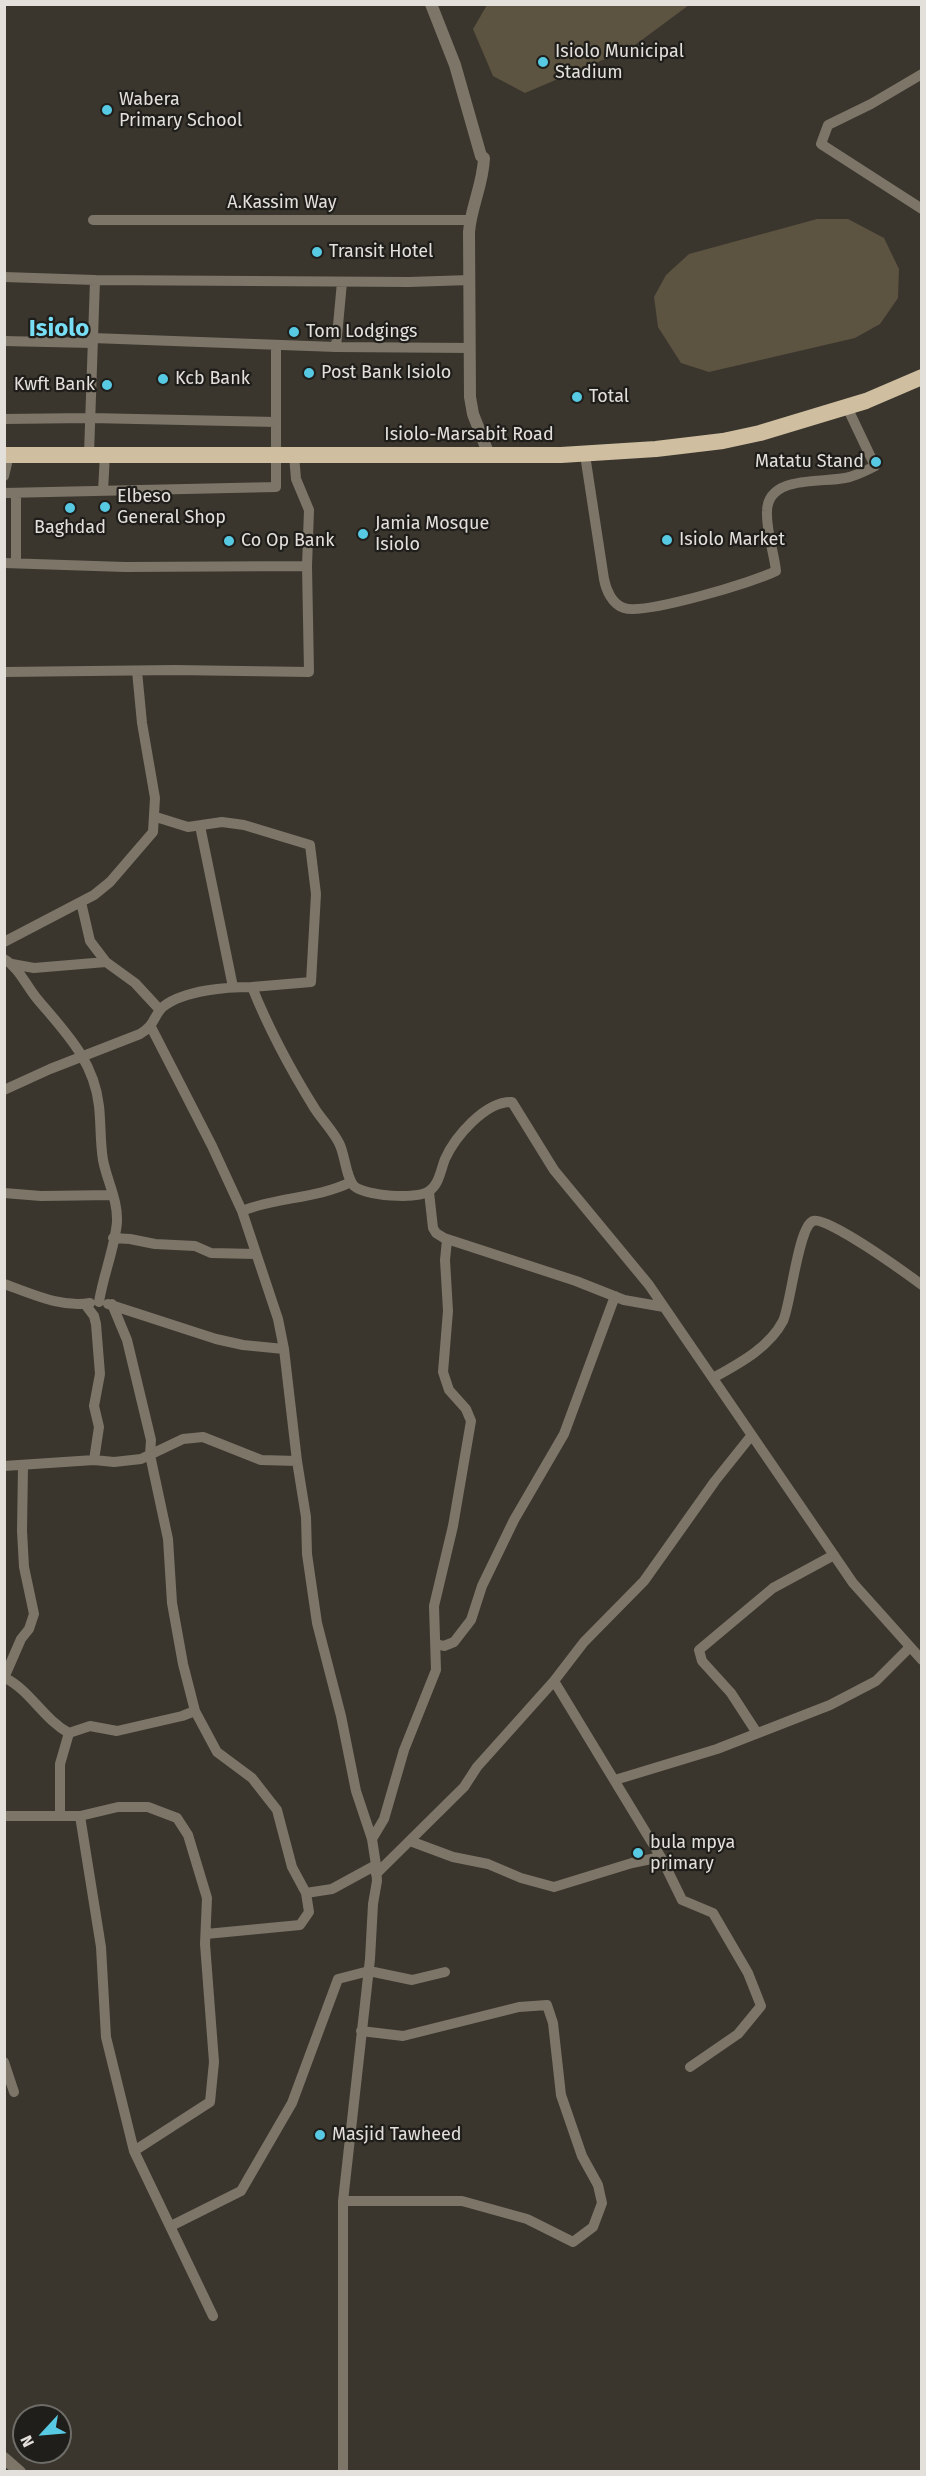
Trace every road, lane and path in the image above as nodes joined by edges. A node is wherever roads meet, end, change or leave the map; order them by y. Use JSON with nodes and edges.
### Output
{"nodes":[{"id":1,"x":431,"y":4,"type":"edge"},
{"id":2,"x":921,"y":74,"type":"edge"},
{"id":3,"x":921,"y":208,"type":"edge"},
{"id":4,"x":93,"y":220,"type":"dead end"},
{"id":5,"x":470,"y":220,"type":"junction"},
{"id":6,"x":4,"y":277,"type":"edge"},
{"id":7,"x":96,"y":280,"type":"junction"},
{"id":8,"x":470,"y":280,"type":"junction"},
{"id":9,"x":342,"y":282,"type":"junction"},
{"id":10,"x":92,"y":340,"type":"junction"},
{"id":11,"x":4,"y":341,"type":"edge"},
{"id":12,"x":276,"y":346,"type":"junction"},
{"id":13,"x":336,"y":347,"type":"junction"},
{"id":14,"x":470,"y":348,"type":"junction"},
{"id":15,"x":921,"y":378,"type":"edge"},
{"id":16,"x":847,"y":407,"type":"junction"},
{"id":17,"x":90,"y":418,"type":"junction"},
{"id":18,"x":4,"y":419,"type":"edge"},
{"id":19,"x":276,"y":422,"type":"junction"},
{"id":20,"x":97,"y":454,"type":"junction"},
{"id":21,"x":7,"y":455,"type":"edge"},
{"id":22,"x":276,"y":455,"type":"junction"},
{"id":23,"x":294,"y":455,"type":"junction"},
{"id":24,"x":489,"y":455,"type":"junction"},
{"id":25,"x":585,"y":455,"type":"junction"},
{"id":26,"x":4,"y":476,"type":"edge"},
{"id":27,"x":104,"y":491,"type":"junction"},
{"id":28,"x":10,"y":493,"type":"edge"},
{"id":29,"x":4,"y":563,"type":"edge"},
{"id":30,"x":16,"y":563,"type":"junction"},
{"id":31,"x":307,"y":566,"type":"junction"},
{"id":32,"x":137,"y":671,"type":"junction"},
{"id":33,"x":4,"y":672,"type":"edge"},
{"id":34,"x":156,"y":817,"type":"junction"},
{"id":35,"x":200,"y":826,"type":"junction"},
{"id":36,"x":81,"y":902,"type":"junction"},
{"id":37,"x":4,"y":942,"type":"edge"},
{"id":38,"x":8,"y":961,"type":"edge"},
{"id":39,"x":106,"y":962,"type":"junction"},
{"id":40,"x":233,"y":987,"type":"junction"},
{"id":41,"x":252,"y":987,"type":"junction"},
{"id":42,"x":160,"y":1010,"type":"junction"},
{"id":43,"x":151,"y":1027,"type":"junction"},
{"id":44,"x":83,"y":1058,"type":"junction"},
{"id":45,"x":4,"y":1090,"type":"edge"},
{"id":46,"x":351,"y":1182,"type":"junction"},
{"id":47,"x":429,"y":1192,"type":"junction"},
{"id":48,"x":4,"y":1194,"type":"edge"},
{"id":49,"x":113,"y":1195,"type":"junction"},
{"id":50,"x":242,"y":1211,"type":"junction"},
{"id":51,"x":113,"y":1238,"type":"junction"},
{"id":52,"x":447,"y":1240,"type":"junction"},
{"id":53,"x":256,"y":1254,"type":"junction"},
{"id":54,"x":4,"y":1284,"type":"edge"},
{"id":55,"x":921,"y":1285,"type":"edge"},
{"id":56,"x":615,"y":1296,"type":"junction"},
{"id":57,"x":99,"y":1302,"type":"junction"},
{"id":58,"x":85,"y":1304,"type":"junction"},
{"id":59,"x":112,"y":1304,"type":"junction"},
{"id":60,"x":664,"y":1307,"type":"junction"},
{"id":61,"x":284,"y":1349,"type":"junction"},
{"id":62,"x":713,"y":1378,"type":"junction"},
{"id":63,"x":751,"y":1436,"type":"junction"},
{"id":64,"x":150,"y":1455,"type":"junction"},
{"id":65,"x":94,"y":1460,"type":"junction"},
{"id":66,"x":297,"y":1461,"type":"junction"},
{"id":67,"x":4,"y":1466,"type":"edge"},
{"id":68,"x":23,"y":1466,"type":"junction"},
{"id":69,"x":834,"y":1555,"type":"junction"},
{"id":70,"x":436,"y":1644,"type":"junction"},
{"id":71,"x":910,"y":1647,"type":"junction"},
{"id":72,"x":921,"y":1660,"type":"edge"},
{"id":73,"x":5,"y":1678,"type":"edge"},
{"id":74,"x":554,"y":1681,"type":"junction"},
{"id":75,"x":195,"y":1711,"type":"junction"},
{"id":76,"x":69,"y":1732,"type":"junction"},
{"id":77,"x":757,"y":1733,"type":"junction"},
{"id":78,"x":615,"y":1780,"type":"junction"},
{"id":79,"x":60,"y":1815,"type":"junction"},
{"id":80,"x":4,"y":1816,"type":"edge"},
{"id":81,"x":80,"y":1816,"type":"junction"},
{"id":82,"x":372,"y":1839,"type":"junction"},
{"id":83,"x":410,"y":1841,"type":"junction"},
{"id":84,"x":662,"y":1859,"type":"junction"},
{"id":85,"x":376,"y":1870,"type":"junction"},
{"id":86,"x":306,"y":1893,"type":"junction"},
{"id":87,"x":206,"y":1934,"type":"junction"},
{"id":88,"x":369,"y":1971,"type":"junction"},
{"id":89,"x":445,"y":1972,"type":"dead end"},
{"id":90,"x":361,"y":2031,"type":"junction"},
{"id":91,"x":4,"y":2062,"type":"edge"},
{"id":92,"x":690,"y":2067,"type":"dead end"},
{"id":93,"x":14,"y":2092,"type":"dead end"},
{"id":94,"x":134,"y":2151,"type":"junction"},
{"id":95,"x":343,"y":2201,"type":"junction"},
{"id":96,"x":171,"y":2226,"type":"junction"},
{"id":97,"x":213,"y":2316,"type":"dead end"},
{"id":98,"x":4,"y":2458,"type":"edge"},
{"id":99,"x":20,"y":2472,"type":"edge"},
{"id":100,"x":344,"y":2472,"type":"edge"}],
"edges":[{"from":1,"to":5,"type":"street"},
{"from":2,"to":3,"type":"street"},
{"from":4,"to":5,"type":"street","name":"A.Kassim Way"},
{"from":5,"to":8,"type":"street"},
{"from":6,"to":7,"type":"street"},
{"from":7,"to":9,"type":"street"},
{"from":7,"to":10,"type":"street"},
{"from":8,"to":9,"type":"street"},
{"from":8,"to":14,"type":"street"},
{"from":9,"to":13,"type":"street"},
{"from":10,"to":11,"type":"street"},
{"from":10,"to":12,"type":"street"},
{"from":10,"to":17,"type":"street"},
{"from":12,"to":13,"type":"street"},
{"from":12,"to":19,"type":"street"},
{"from":13,"to":14,"type":"street"},
{"from":14,"to":24,"type":"street"},
{"from":15,"to":16,"type":"highway","name":"Isiolo-Marsabit Road"},
{"from":16,"to":25,"type":"highway","name":"Isiolo-Marsabit Road"},
{"from":16,"to":25,"type":"street"},
{"from":17,"to":18,"type":"street"},
{"from":17,"to":19,"type":"street"},
{"from":17,"to":20,"type":"street"},
{"from":19,"to":22,"type":"street"},
{"from":20,"to":21,"type":"highway","name":"Isiolo-Marsabit Road"},
{"from":20,"to":22,"type":"highway","name":"Isiolo-Marsabit Road"},
{"from":20,"to":27,"type":"street"},
{"from":21,"to":26,"type":"street"},
{"from":22,"to":23,"type":"highway","name":"Isiolo-Marsabit Road"},
{"from":22,"to":27,"type":"street"},
{"from":23,"to":24,"type":"highway","name":"Isiolo-Marsabit Road"},
{"from":23,"to":31,"type":"street"},
{"from":24,"to":25,"type":"highway","name":"Isiolo-Marsabit Road"},
{"from":27,"to":28,"type":"street"},
{"from":28,"to":30,"type":"street"},
{"from":29,"to":30,"type":"street"},
{"from":30,"to":31,"type":"street"},
{"from":31,"to":32,"type":"street"},
{"from":32,"to":33,"type":"street"},
{"from":32,"to":34,"type":"street"},
{"from":34,"to":35,"type":"street"},
{"from":34,"to":36,"type":"street"},
{"from":35,"to":40,"type":"street"},
{"from":35,"to":41,"type":"street"},
{"from":36,"to":37,"type":"street"},
{"from":36,"to":39,"type":"street"},
{"from":38,"to":39,"type":"street"},
{"from":38,"to":44,"type":"street"},
{"from":39,"to":42,"type":"street"},
{"from":40,"to":41,"type":"street"},
{"from":40,"to":42,"type":"street"},
{"from":41,"to":46,"type":"street"},
{"from":42,"to":43,"type":"street"},
{"from":43,"to":44,"type":"street"},
{"from":43,"to":50,"type":"street"},
{"from":44,"to":45,"type":"street"},
{"from":44,"to":49,"type":"street"},
{"from":46,"to":47,"type":"street"},
{"from":46,"to":50,"type":"street"},
{"from":47,"to":52,"type":"street"},
{"from":47,"to":60,"type":"street"},
{"from":48,"to":49,"type":"street"},
{"from":49,"to":51,"type":"street"},
{"from":50,"to":53,"type":"street"},
{"from":51,"to":53,"type":"street"},
{"from":51,"to":57,"type":"street"},
{"from":52,"to":56,"type":"street"},
{"from":52,"to":70,"type":"street"},
{"from":53,"to":61,"type":"street"},
{"from":54,"to":58,"type":"street"},
{"from":55,"to":62,"type":"street"},
{"from":56,"to":60,"type":"street"},
{"from":56,"to":70,"type":"street"},
{"from":57,"to":58,"type":"street"},
{"from":57,"to":59,"type":"street"},
{"from":58,"to":65,"type":"street"},
{"from":59,"to":61,"type":"street"},
{"from":59,"to":64,"type":"street"},
{"from":60,"to":62,"type":"street"},
{"from":61,"to":66,"type":"street"},
{"from":62,"to":63,"type":"street"},
{"from":63,"to":69,"type":"street"},
{"from":63,"to":74,"type":"street"},
{"from":64,"to":65,"type":"street"},
{"from":64,"to":66,"type":"street"},
{"from":64,"to":75,"type":"street"},
{"from":65,"to":68,"type":"street"},
{"from":66,"to":82,"type":"street"},
{"from":67,"to":68,"type":"street"},
{"from":68,"to":73,"type":"street"},
{"from":69,"to":71,"type":"street"},
{"from":69,"to":77,"type":"street"},
{"from":70,"to":82,"type":"street"},
{"from":71,"to":72,"type":"street"},
{"from":71,"to":77,"type":"street"},
{"from":73,"to":76,"type":"street"},
{"from":74,"to":78,"type":"street"},
{"from":74,"to":83,"type":"street"},
{"from":75,"to":76,"type":"street"},
{"from":75,"to":86,"type":"street"},
{"from":76,"to":79,"type":"street"},
{"from":77,"to":78,"type":"street"},
{"from":78,"to":84,"type":"street"},
{"from":79,"to":80,"type":"street"},
{"from":79,"to":81,"type":"street"},
{"from":81,"to":87,"type":"street"},
{"from":81,"to":94,"type":"street"},
{"from":82,"to":85,"type":"street"},
{"from":83,"to":84,"type":"street"},
{"from":83,"to":85,"type":"street"},
{"from":84,"to":92,"type":"street"},
{"from":85,"to":86,"type":"street"},
{"from":85,"to":88,"type":"street"},
{"from":86,"to":87,"type":"street"},
{"from":87,"to":94,"type":"street"},
{"from":88,"to":89,"type":"street"},
{"from":88,"to":90,"type":"street"},
{"from":88,"to":96,"type":"street"},
{"from":90,"to":95,"type":"street"},
{"from":90,"to":95,"type":"street"},
{"from":91,"to":93,"type":"street"},
{"from":94,"to":96,"type":"street"},
{"from":95,"to":100,"type":"street"},
{"from":96,"to":97,"type":"street"},
{"from":98,"to":99,"type":"street"}]}
